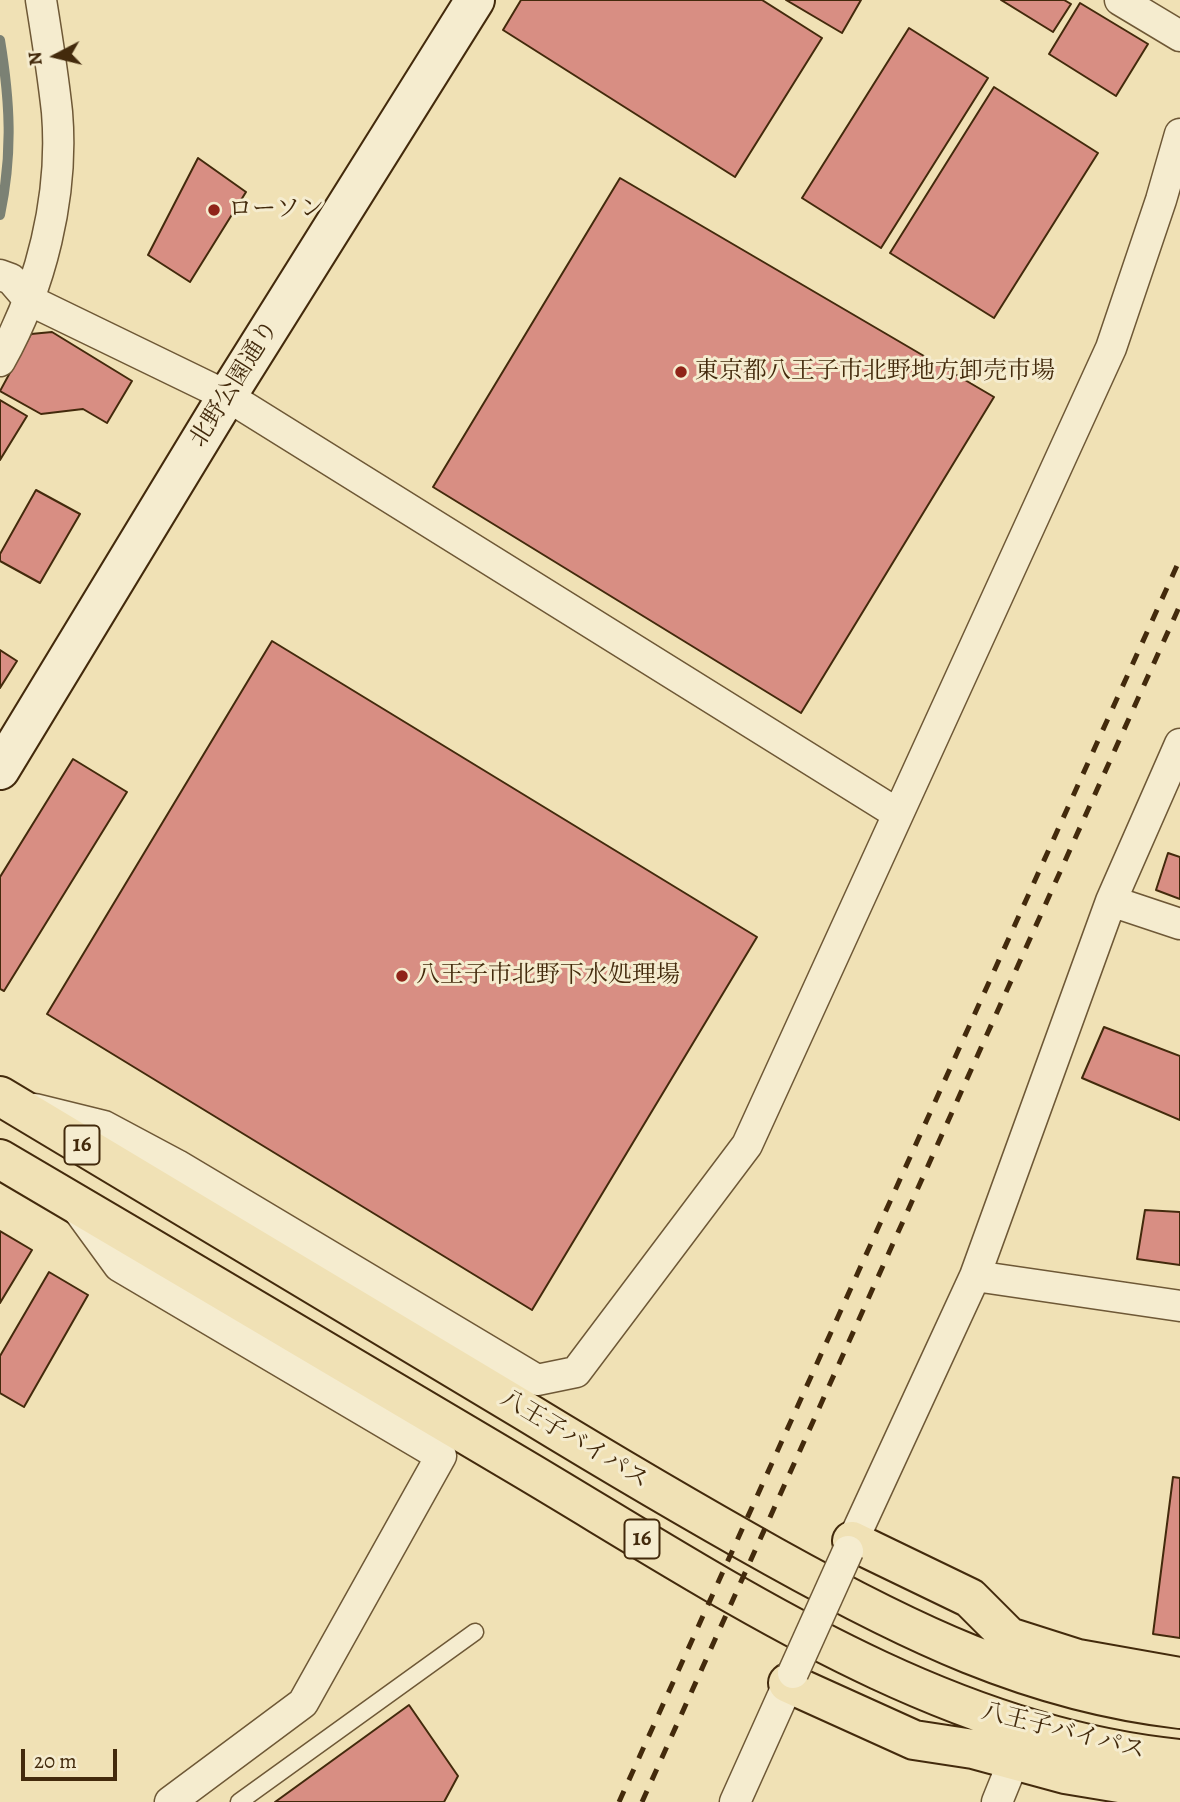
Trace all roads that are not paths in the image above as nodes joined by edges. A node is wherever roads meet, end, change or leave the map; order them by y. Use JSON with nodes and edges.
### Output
{"nodes":[{"id":1,"x":41,"y":0,"type":"edge"},
{"id":2,"x":475,"y":0,"type":"edge"},
{"id":3,"x":1120,"y":0,"type":"edge"},
{"id":4,"x":1180,"y":36,"type":"edge"},
{"id":5,"x":1180,"y":134,"type":"edge"},
{"id":6,"x":13,"y":285,"type":"edge"},
{"id":7,"x":0,"y":361,"type":"edge"},
{"id":8,"x":227,"y":396,"type":"junction"},
{"id":9,"x":1180,"y":744,"type":"edge"},
{"id":10,"x":0,"y":770,"type":"edge"},
{"id":11,"x":898,"y":814,"type":"junction"},
{"id":12,"x":1111,"y":901,"type":"junction"},
{"id":13,"x":1180,"y":924,"type":"edge"},
{"id":14,"x":7,"y":1100,"type":"edge"},
{"id":15,"x":0,"y":1159,"type":"edge"},
{"id":16,"x":72,"y":1202,"type":"junction"},
{"id":17,"x":975,"y":1276,"type":"junction"},
{"id":18,"x":1180,"y":1306,"type":"edge"},
{"id":19,"x":850,"y":1546,"type":"junction"},
{"id":20,"x":475,"y":1632,"type":"dead end"},
{"id":21,"x":791,"y":1678,"type":"junction"},
{"id":22,"x":1180,"y":1678,"type":"edge"},
{"id":23,"x":1180,"y":1709,"type":"edge"},
{"id":24,"x":1180,"y":1759,"type":"edge"},
{"id":25,"x":1014,"y":1760,"type":"junction"},
{"id":26,"x":1180,"y":1793,"type":"edge"},
{"id":27,"x":170,"y":1802,"type":"edge"},
{"id":28,"x":239,"y":1802,"type":"edge"},
{"id":29,"x":735,"y":1802,"type":"edge"},
{"id":30,"x":997,"y":1802,"type":"edge"}],
"edges":[{"from":1,"to":6,"type":"street"},
{"from":2,"to":8,"type":"street","name":"北野公園通り"},
{"from":3,"to":4,"type":"street"},
{"from":5,"to":11,"type":"street"},
{"from":6,"to":7,"type":"street"},
{"from":6,"to":8,"type":"street"},
{"from":8,"to":10,"type":"street","name":"北野公園通り"},
{"from":8,"to":11,"type":"street"},
{"from":9,"to":12,"type":"street"},
{"from":11,"to":14,"type":"street"},
{"from":12,"to":13,"type":"street"},
{"from":12,"to":17,"type":"street"},
{"from":14,"to":23,"type":"highway","name":"八王子バイパス","number":"16"},
{"from":15,"to":16,"type":"highway","name":"八王子バイパス","number":"16"},
{"from":16,"to":24,"type":"highway","name":"八王子バイパス","number":"16"},
{"from":16,"to":27,"type":"street"},
{"from":17,"to":18,"type":"street"},
{"from":17,"to":19,"type":"street"},
{"from":19,"to":21,"type":"street","bridge":true},
{"from":19,"to":22,"type":"highway"},
{"from":20,"to":28,"type":"lane"},
{"from":21,"to":25,"type":"highway"},
{"from":21,"to":29,"type":"street"},
{"from":25,"to":26,"type":"highway"},
{"from":25,"to":30,"type":"street"}]}
